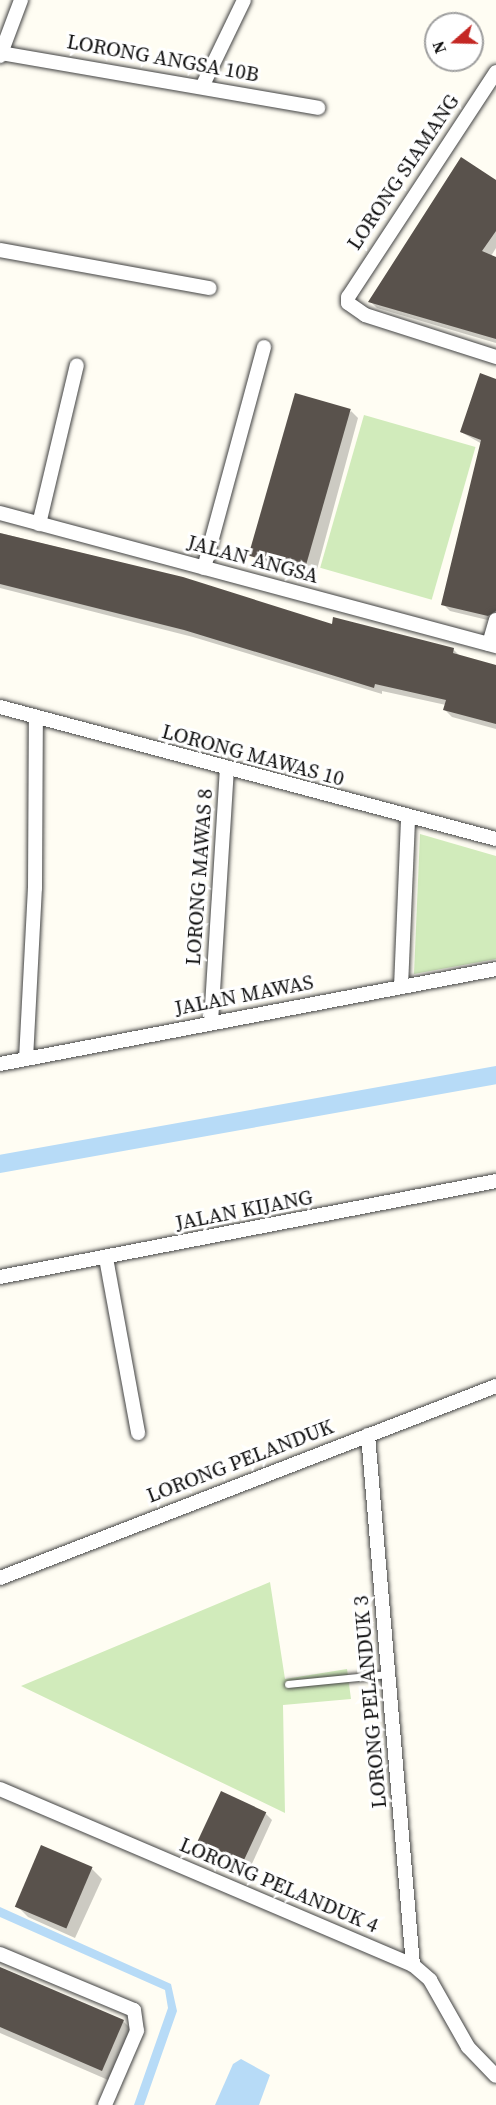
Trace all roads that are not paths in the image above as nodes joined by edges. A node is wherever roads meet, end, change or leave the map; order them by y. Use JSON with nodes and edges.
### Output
{"nodes":[{"id":1,"x":21,"y":0,"type":"edge"},
{"id":2,"x":244,"y":0,"type":"edge"},
{"id":3,"x":1,"y":54,"type":"edge"},
{"id":4,"x":496,"y":72,"type":"edge"},
{"id":5,"x":203,"y":85,"type":"junction"},
{"id":6,"x":318,"y":108,"type":"dead end"},
{"id":7,"x":0,"y":250,"type":"edge"},
{"id":8,"x":210,"y":288,"type":"dead end"},
{"id":9,"x":264,"y":347,"type":"dead end"},
{"id":10,"x":496,"y":357,"type":"edge"},
{"id":11,"x":77,"y":365,"type":"dead end"},
{"id":12,"x":0,"y":513,"type":"edge"},
{"id":13,"x":39,"y":524,"type":"junction"},
{"id":14,"x":204,"y":568,"type":"junction"},
{"id":15,"x":496,"y":620,"type":"edge"},
{"id":16,"x":493,"y":645,"type":"edge"},
{"id":17,"x":0,"y":707,"type":"edge"},
{"id":18,"x":36,"y":720,"type":"junction"},
{"id":19,"x":227,"y":771,"type":"junction"},
{"id":20,"x":408,"y":819,"type":"junction"},
{"id":21,"x":496,"y":840,"type":"edge"},
{"id":22,"x":496,"y":969,"type":"edge"},
{"id":23,"x":401,"y":987,"type":"junction"},
{"id":24,"x":211,"y":1022,"type":"junction"},
{"id":25,"x":26,"y":1059,"type":"junction"},
{"id":26,"x":0,"y":1064,"type":"edge"},
{"id":27,"x":496,"y":1181,"type":"edge"},
{"id":28,"x":106,"y":1258,"type":"junction"},
{"id":29,"x":0,"y":1277,"type":"edge"},
{"id":30,"x":496,"y":1386,"type":"edge"},
{"id":31,"x":138,"y":1433,"type":"dead end"},
{"id":32,"x":368,"y":1435,"type":"junction"},
{"id":33,"x":0,"y":1578,"type":"edge"},
{"id":34,"x":388,"y":1674,"type":"junction"},
{"id":35,"x":288,"y":1684,"type":"dead end"},
{"id":36,"x":0,"y":1789,"type":"edge"},
{"id":37,"x":0,"y":1954,"type":"edge"},
{"id":38,"x":413,"y":1965,"type":"junction"},
{"id":39,"x":496,"y":2076,"type":"edge"},
{"id":40,"x":105,"y":2105,"type":"edge"}],
"edges":[{"from":1,"to":3,"type":"street"},
{"from":2,"to":5,"type":"street"},
{"from":3,"to":5,"type":"street","name":"LORONG ANGSA 10B"},
{"from":4,"to":10,"type":"street","name":"LORONG SIAMANG"},
{"from":5,"to":6,"type":"street","name":"LORONG ANGSA 10B"},
{"from":7,"to":8,"type":"street"},
{"from":9,"to":14,"type":"street"},
{"from":11,"to":13,"type":"street"},
{"from":12,"to":13,"type":"street","name":"JALAN ANGSA"},
{"from":13,"to":14,"type":"street","name":"JALAN ANGSA"},
{"from":14,"to":16,"type":"street","name":"JALAN ANGSA"},
{"from":15,"to":16,"type":"street"},
{"from":17,"to":18,"type":"street","name":"LORONG MAWAS 10"},
{"from":18,"to":19,"type":"street","name":"LORONG MAWAS 10"},
{"from":18,"to":25,"type":"street"},
{"from":19,"to":20,"type":"street","name":"LORONG MAWAS 10"},
{"from":19,"to":24,"type":"street","name":"LORONG MAWAS 8"},
{"from":20,"to":21,"type":"street","name":"LORONG MAWAS 10"},
{"from":20,"to":23,"type":"street"},
{"from":22,"to":23,"type":"street","name":"JALAN MAWAS"},
{"from":23,"to":24,"type":"street","name":"JALAN MAWAS"},
{"from":24,"to":25,"type":"street","name":"JALAN MAWAS"},
{"from":25,"to":26,"type":"street","name":"JALAN MAWAS"},
{"from":27,"to":28,"type":"street","name":"JALAN KIJANG"},
{"from":28,"to":29,"type":"street","name":"JALAN KIJANG"},
{"from":28,"to":31,"type":"street"},
{"from":30,"to":32,"type":"street","name":"LORONG PELANDUK"},
{"from":32,"to":33,"type":"street","name":"LORONG PELANDUK"},
{"from":32,"to":34,"type":"street","name":"LORONG PELANDUK 3"},
{"from":34,"to":35,"type":"lane"},
{"from":34,"to":38,"type":"street","name":"LORONG PELANDUK 3"},
{"from":36,"to":38,"type":"street","name":"LORONG PELANDUK 4"},
{"from":37,"to":40,"type":"street"},
{"from":38,"to":39,"type":"street","name":"LORONG PELANDUK 4"}]}
